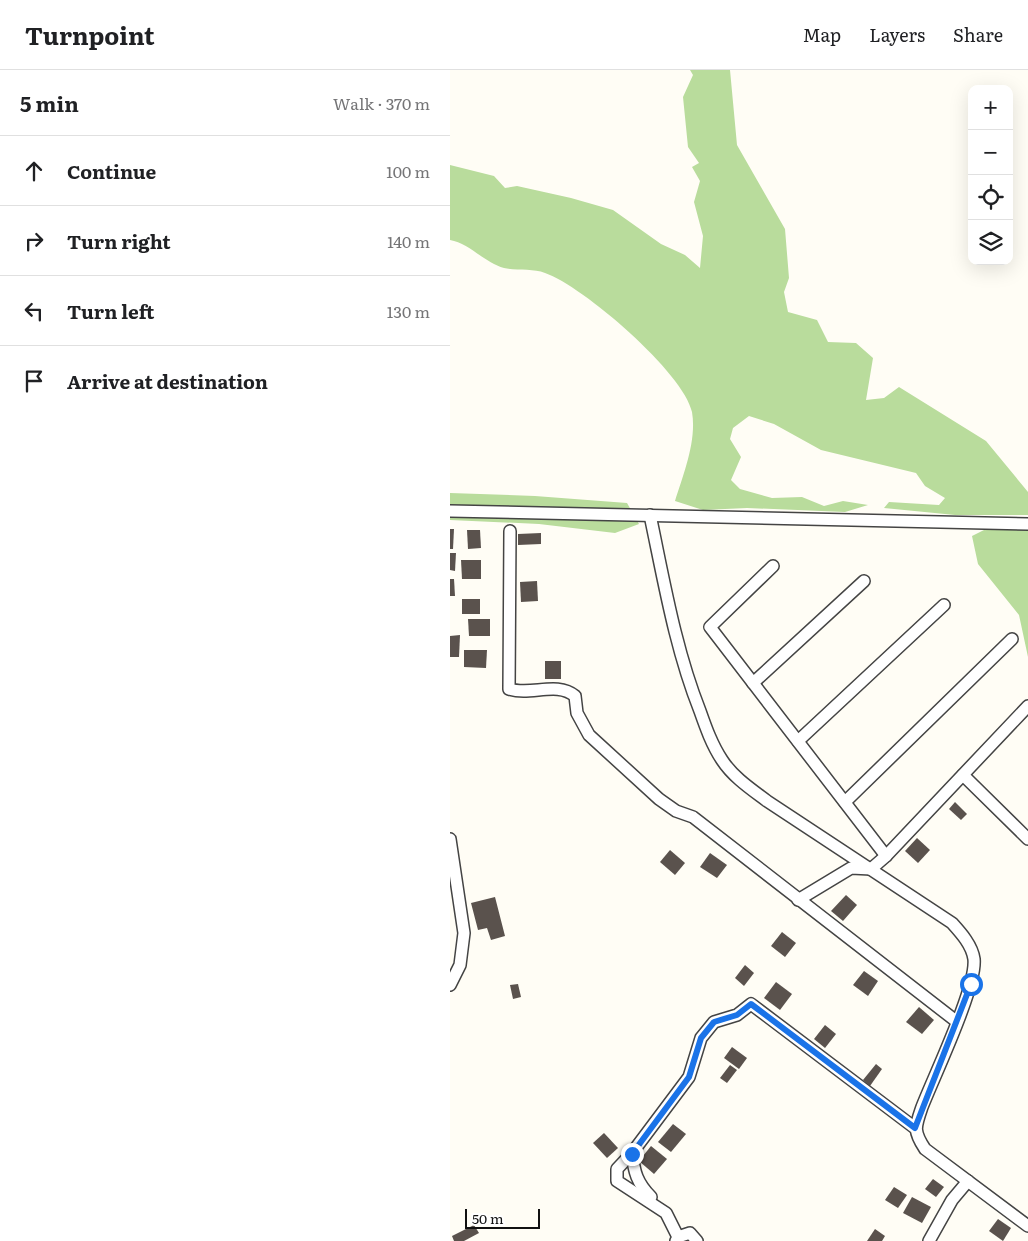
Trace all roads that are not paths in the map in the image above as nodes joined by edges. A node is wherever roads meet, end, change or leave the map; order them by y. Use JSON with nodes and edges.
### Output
{"nodes":[{"id":1,"x":450,"y":511,"type":"edge"},
{"id":2,"x":650,"y":515,"type":"junction"},
{"id":3,"x":1028,"y":524,"type":"edge"},
{"id":4,"x":510,"y":531,"type":"dead end"},
{"id":5,"x":773,"y":566,"type":"dead end"},
{"id":6,"x":864,"y":581,"type":"dead end"},
{"id":7,"x":944,"y":605,"type":"dead end"},
{"id":8,"x":1012,"y":639,"type":"dead end"},
{"id":9,"x":754,"y":683,"type":"junction"},
{"id":10,"x":1028,"y":706,"type":"edge"},
{"id":11,"x":798,"y":741,"type":"junction"},
{"id":12,"x":963,"y":774,"type":"junction"},
{"id":13,"x":845,"y":802,"type":"junction"},
{"id":14,"x":450,"y":840,"type":"edge"},
{"id":15,"x":1028,"y":840,"type":"edge"},
{"id":16,"x":886,"y":856,"type":"junction"},
{"id":17,"x":871,"y":869,"type":"junction"},
{"id":18,"x":798,"y":900,"type":"junction"},
{"id":19,"x":450,"y":985,"type":"edge"},
{"id":20,"x":956,"y":1021,"type":"junction"},
{"id":21,"x":915,"y":1128,"type":"junction"},
{"id":22,"x":632,"y":1154,"type":"junction"},
{"id":23,"x":968,"y":1181,"type":"junction"},
{"id":24,"x":666,"y":1213,"type":"junction"},
{"id":25,"x":1028,"y":1226,"type":"edge"},
{"id":26,"x":677,"y":1239,"type":"edge"},
{"id":27,"x":698,"y":1241,"type":"edge"},
{"id":28,"x":929,"y":1241,"type":"edge"}],
"edges":[{"from":1,"to":2,"type":"street"},
{"from":2,"to":3,"type":"street"},
{"from":2,"to":17,"type":"street"},
{"from":4,"to":18,"type":"street"},
{"from":5,"to":9,"type":"street"},
{"from":6,"to":9,"type":"street"},
{"from":7,"to":11,"type":"street"},
{"from":8,"to":13,"type":"street"},
{"from":9,"to":11,"type":"street"},
{"from":10,"to":12,"type":"street"},
{"from":11,"to":13,"type":"street"},
{"from":12,"to":15,"type":"street"},
{"from":12,"to":16,"type":"street"},
{"from":13,"to":16,"type":"street"},
{"from":14,"to":19,"type":"street"},
{"from":16,"to":17,"type":"street"},
{"from":17,"to":18,"type":"street"},
{"from":17,"to":20,"type":"street"},
{"from":18,"to":20,"type":"street"},
{"from":20,"to":21,"type":"street"},
{"from":21,"to":22,"type":"street"},
{"from":21,"to":23,"type":"street"},
{"from":22,"to":24,"type":"street"},
{"from":22,"to":24,"type":"street"},
{"from":23,"to":25,"type":"street"},
{"from":23,"to":28,"type":"street"},
{"from":24,"to":26,"type":"street"},
{"from":26,"to":27,"type":"street"}]}
